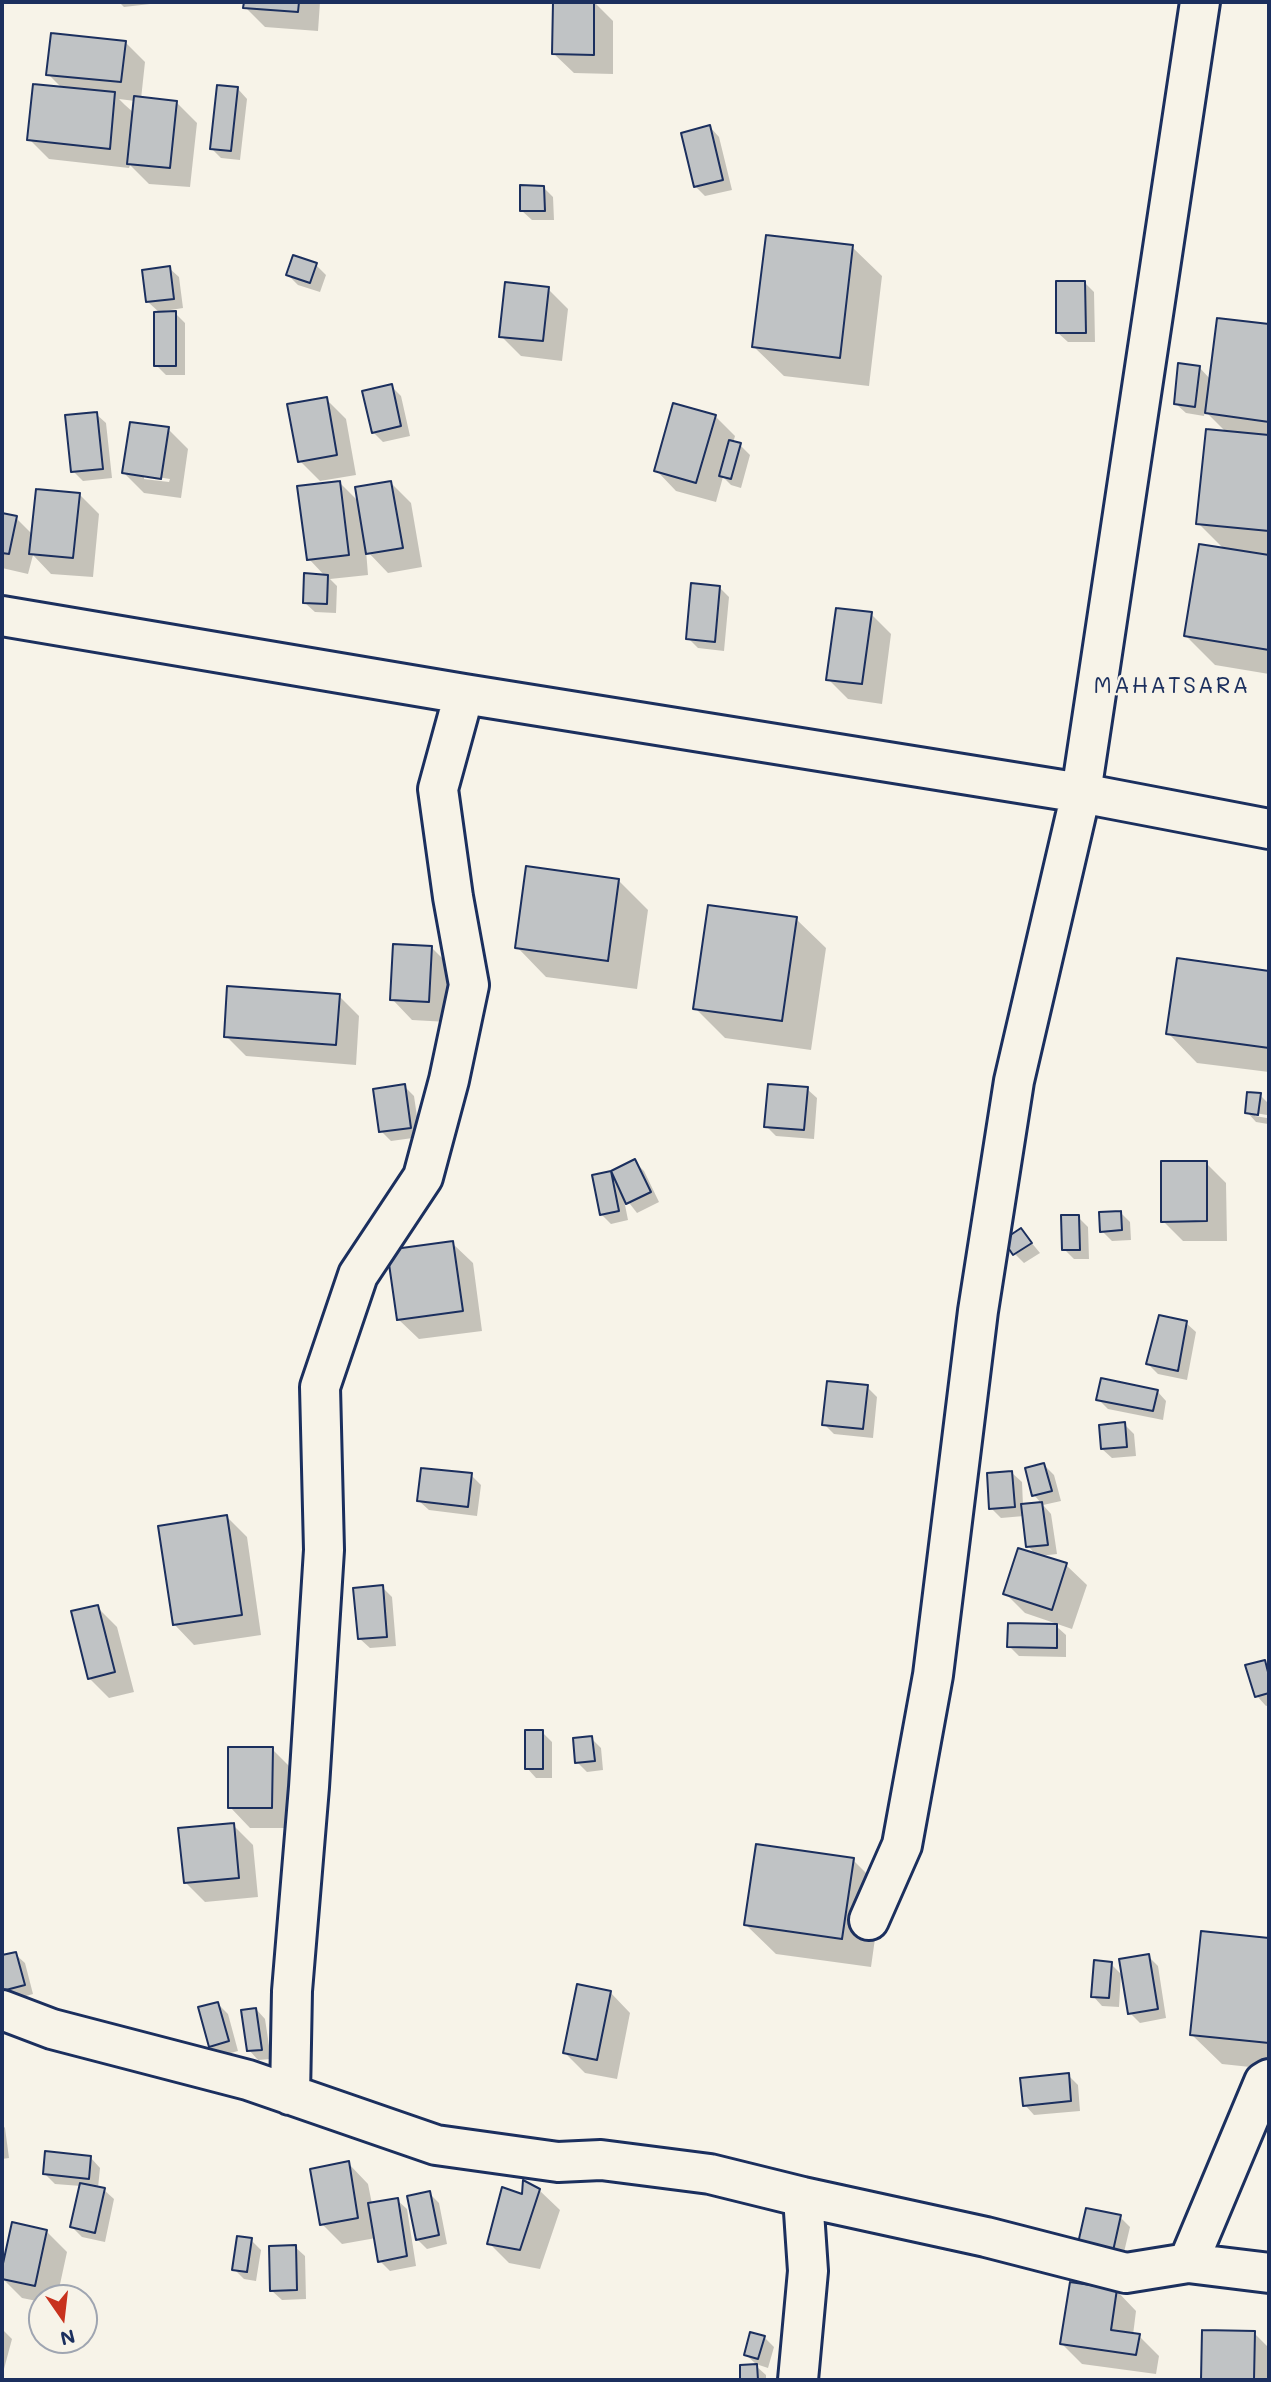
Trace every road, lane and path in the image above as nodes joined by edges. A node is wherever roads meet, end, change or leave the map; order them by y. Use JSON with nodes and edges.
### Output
{"nodes":[{"id":1,"x":1200,"y":2,"type":"edge"},
{"id":2,"x":2,"y":616,"type":"edge"},
{"id":3,"x":464,"y":694,"type":"junction"},
{"id":4,"x":1081,"y":793,"type":"junction"},
{"id":5,"x":1269,"y":829,"type":"edge"},
{"id":6,"x":869,"y":1920,"type":"dead end"},
{"id":7,"x":2,"y":2010,"type":"edge"},
{"id":8,"x":1269,"y":2078,"type":"edge"},
{"id":9,"x":290,"y":2095,"type":"junction"},
{"id":10,"x":803,"y":2197,"type":"junction"},
{"id":11,"x":1188,"y":2263,"type":"junction"},
{"id":12,"x":1269,"y":2273,"type":"edge"},
{"id":13,"x":798,"y":2380,"type":"edge"}],
"edges":[{"from":1,"to":4,"type":"street"},
{"from":2,"to":3,"type":"street"},
{"from":3,"to":4,"type":"street"},
{"from":3,"to":9,"type":"street"},
{"from":4,"to":5,"type":"street"},
{"from":4,"to":6,"type":"street"},
{"from":7,"to":9,"type":"street"},
{"from":8,"to":11,"type":"street"},
{"from":9,"to":10,"type":"street"},
{"from":10,"to":11,"type":"street"},
{"from":10,"to":13,"type":"street"},
{"from":11,"to":12,"type":"street"}]}
